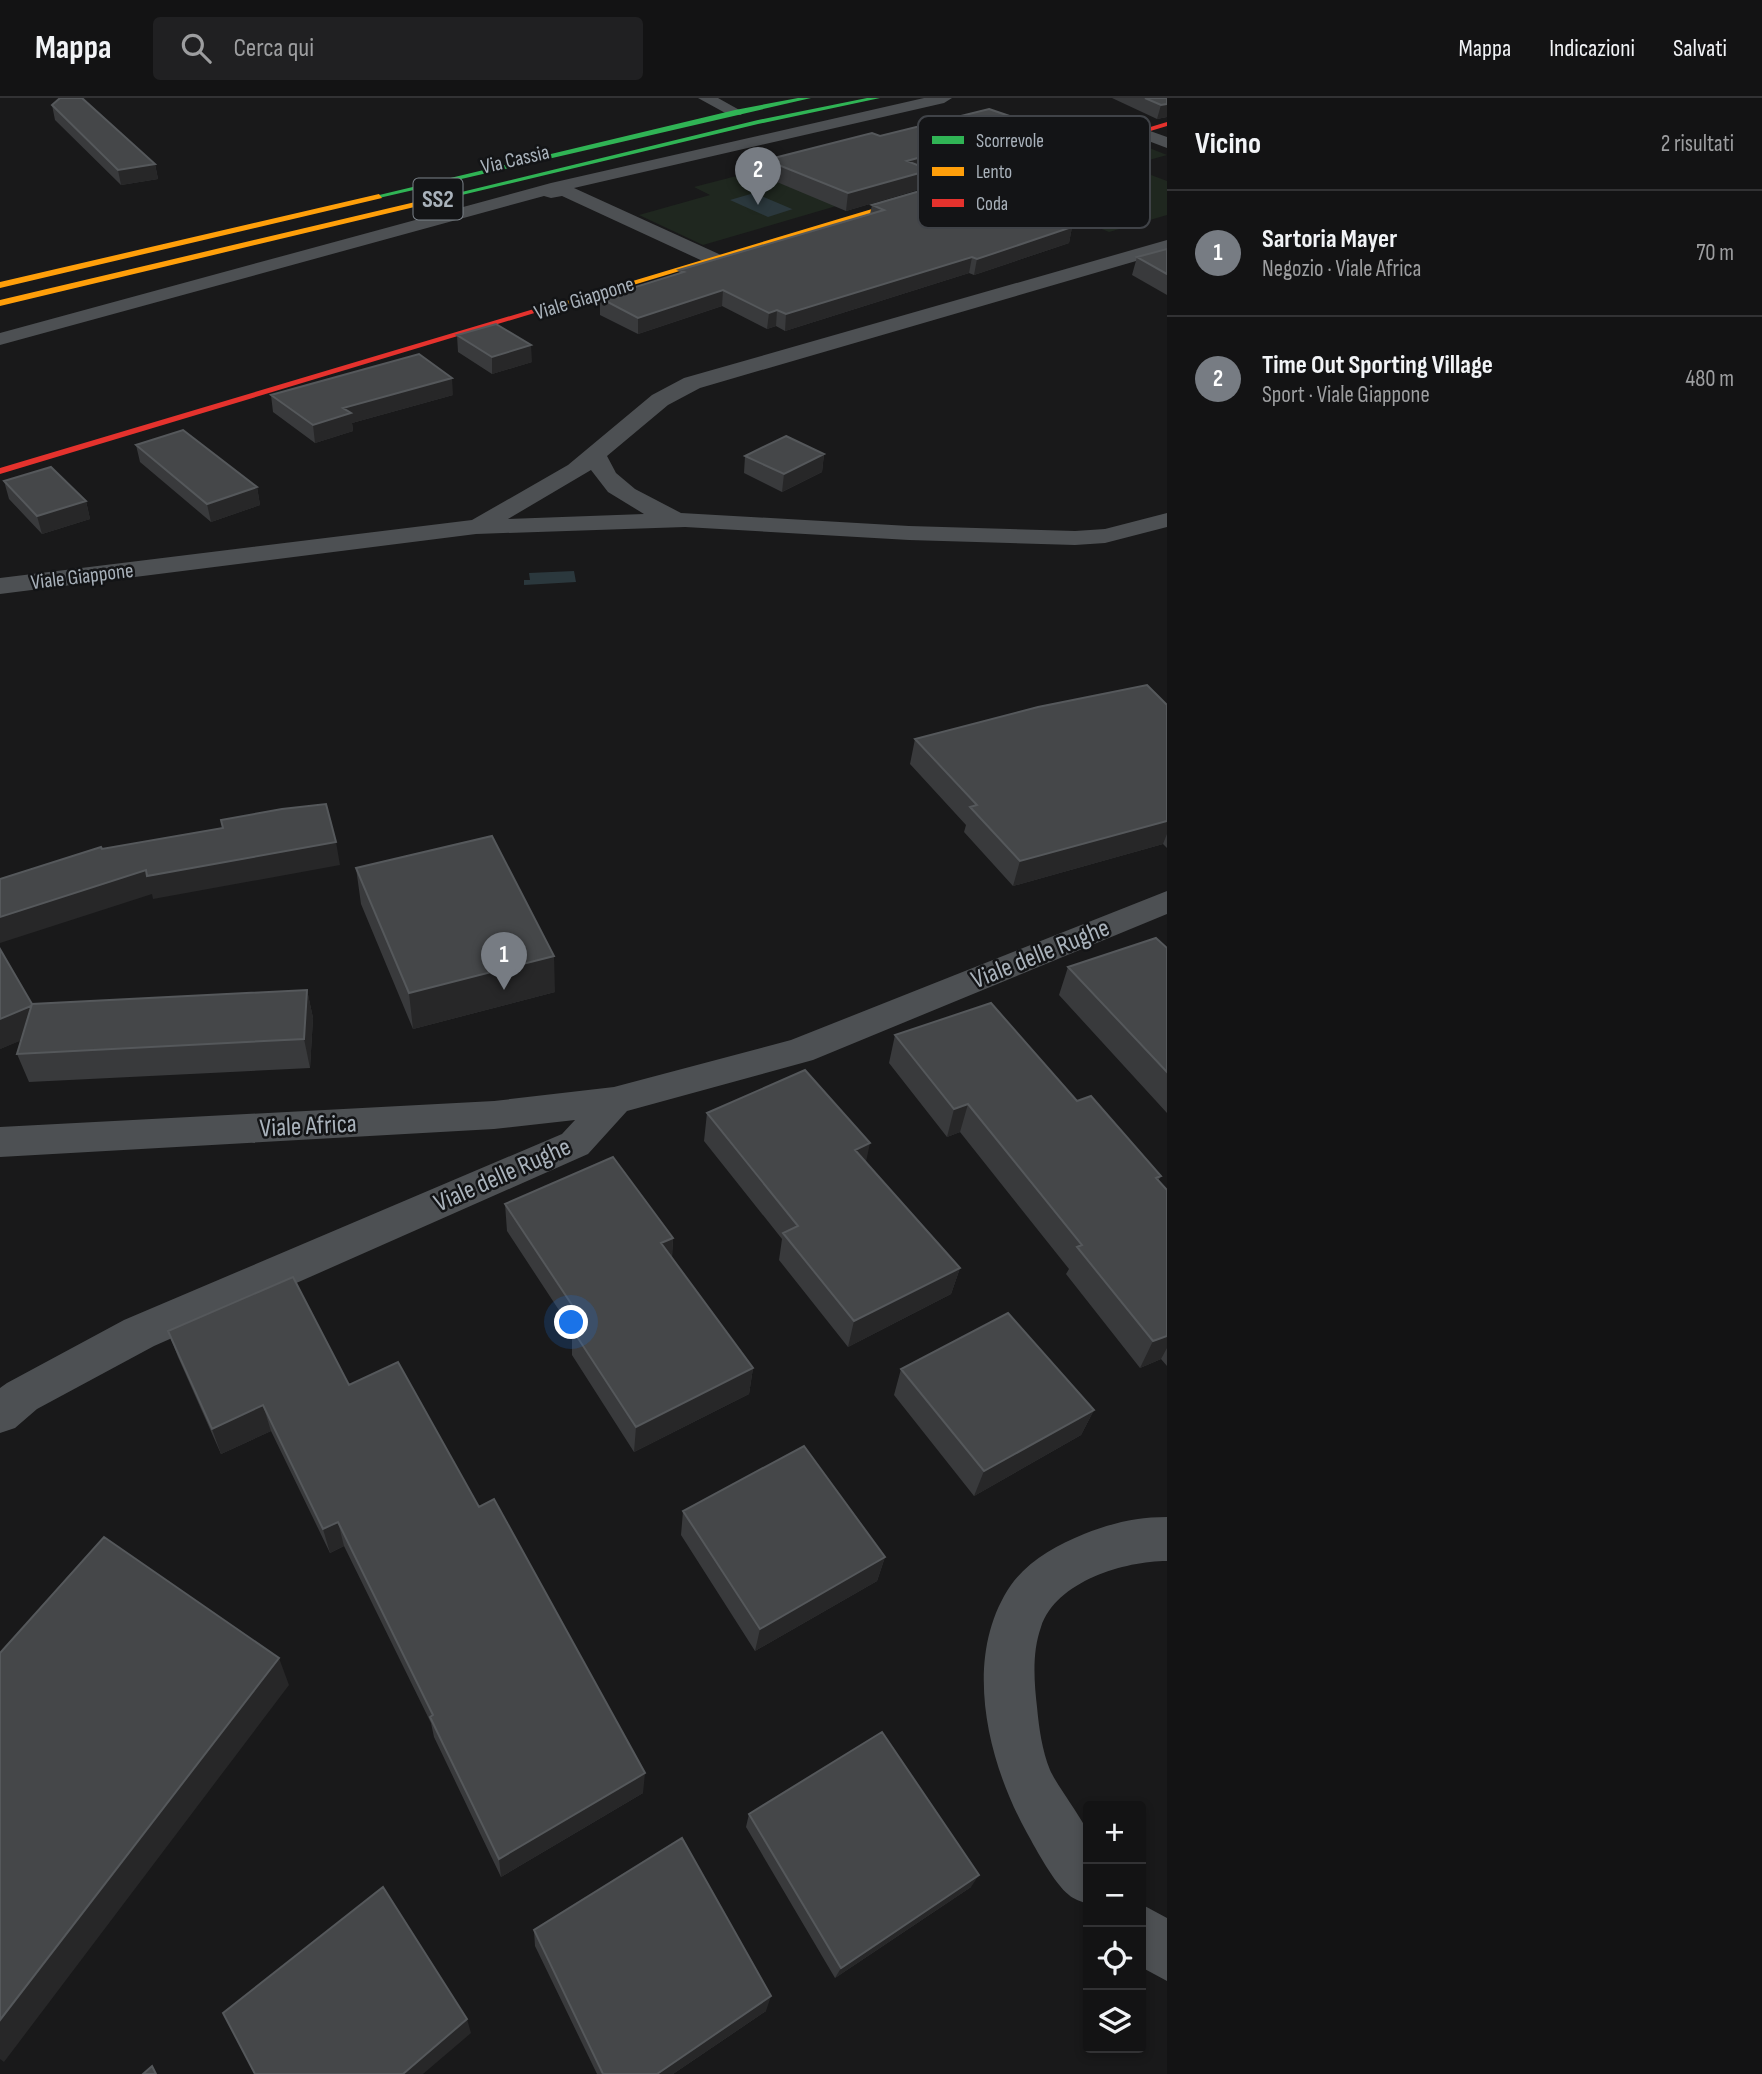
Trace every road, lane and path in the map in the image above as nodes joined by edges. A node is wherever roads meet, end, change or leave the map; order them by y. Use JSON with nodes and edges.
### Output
{"nodes":[{"id":1,"x":706,"y":98,"type":"edge"},
{"id":2,"x":808,"y":98,"type":"edge"},
{"id":3,"x":836,"y":98,"type":"edge"},
{"id":4,"x":877,"y":98,"type":"edge"},
{"id":5,"x":944,"y":98,"type":"edge"},
{"id":6,"x":734,"y":112,"type":"junction"},
{"id":7,"x":1150,"y":136,"type":"edge"},
{"id":8,"x":1167,"y":143,"type":"edge"},
{"id":9,"x":918,"y":197,"type":"edge"},
{"id":10,"x":1167,"y":246,"type":"edge"},
{"id":11,"x":1135,"y":255,"type":"junction"},
{"id":12,"x":714,"y":259,"type":"junction"},
{"id":13,"x":179,"y":261,"type":"junction"},
{"id":14,"x":1167,"y":267,"type":"edge"},
{"id":15,"x":0,"y":285,"type":"edge"},
{"id":16,"x":0,"y":294,"type":"edge"},
{"id":17,"x":0,"y":303,"type":"edge"},
{"id":18,"x":0,"y":318,"type":"edge"},
{"id":19,"x":0,"y":339,"type":"edge"},
{"id":20,"x":0,"y":347,"type":"edge"},
{"id":21,"x":595,"y":456,"type":"junction"},
{"id":22,"x":0,"y":471,"type":"edge"},
{"id":23,"x":685,"y":520,"type":"junction"},
{"id":24,"x":1167,"y":520,"type":"edge"},
{"id":25,"x":476,"y":527,"type":"junction"},
{"id":26,"x":0,"y":586,"type":"edge"},
{"id":27,"x":1167,"y":901,"type":"edge"},
{"id":28,"x":614,"y":1101,"type":"junction"},
{"id":29,"x":0,"y":1142,"type":"edge"},
{"id":30,"x":0,"y":1414,"type":"edge"},
{"id":31,"x":1167,"y":1539,"type":"edge"},
{"id":32,"x":1083,"y":1869,"type":"edge"},
{"id":33,"x":1146,"y":1936,"type":"edge"},
{"id":34,"x":1167,"y":1953,"type":"edge"}],
"edges":[{"from":1,"to":6,"type":"street"},
{"from":2,"to":6,"type":"main road"},
{"from":3,"to":16,"type":"main road","name":"Via Cassia","number":"SS2"},
{"from":4,"to":13,"type":"main road","name":"Via Cassia","number":"SS2"},
{"from":5,"to":19,"type":"street"},
{"from":6,"to":15,"type":"main road"},
{"from":7,"to":8,"type":"street"},
{"from":9,"to":12,"type":"main road","name":"Viale Giappone"},
{"from":10,"to":11,"type":"street"},
{"from":11,"to":14,"type":"street"},
{"from":11,"to":21,"type":"street"},
{"from":12,"to":20,"type":"street"},
{"from":12,"to":22,"type":"main road","name":"Viale Giappone"},
{"from":13,"to":17,"type":"main road","name":"Via Cassia","number":"SS2"},
{"from":13,"to":18,"type":"main road"},
{"from":21,"to":23,"type":"street"},
{"from":21,"to":25,"type":"street"},
{"from":23,"to":24,"type":"street","name":"Viale Giappone"},
{"from":23,"to":25,"type":"street","name":"Viale Giappone"},
{"from":25,"to":26,"type":"street","name":"Viale Giappone"},
{"from":27,"to":28,"type":"street","name":"Viale delle Rughe"},
{"from":28,"to":29,"type":"street","name":"Viale Africa"},
{"from":28,"to":30,"type":"street","name":"Viale delle Rughe"},
{"from":31,"to":32,"type":"street"},
{"from":33,"to":34,"type":"street"}]}
